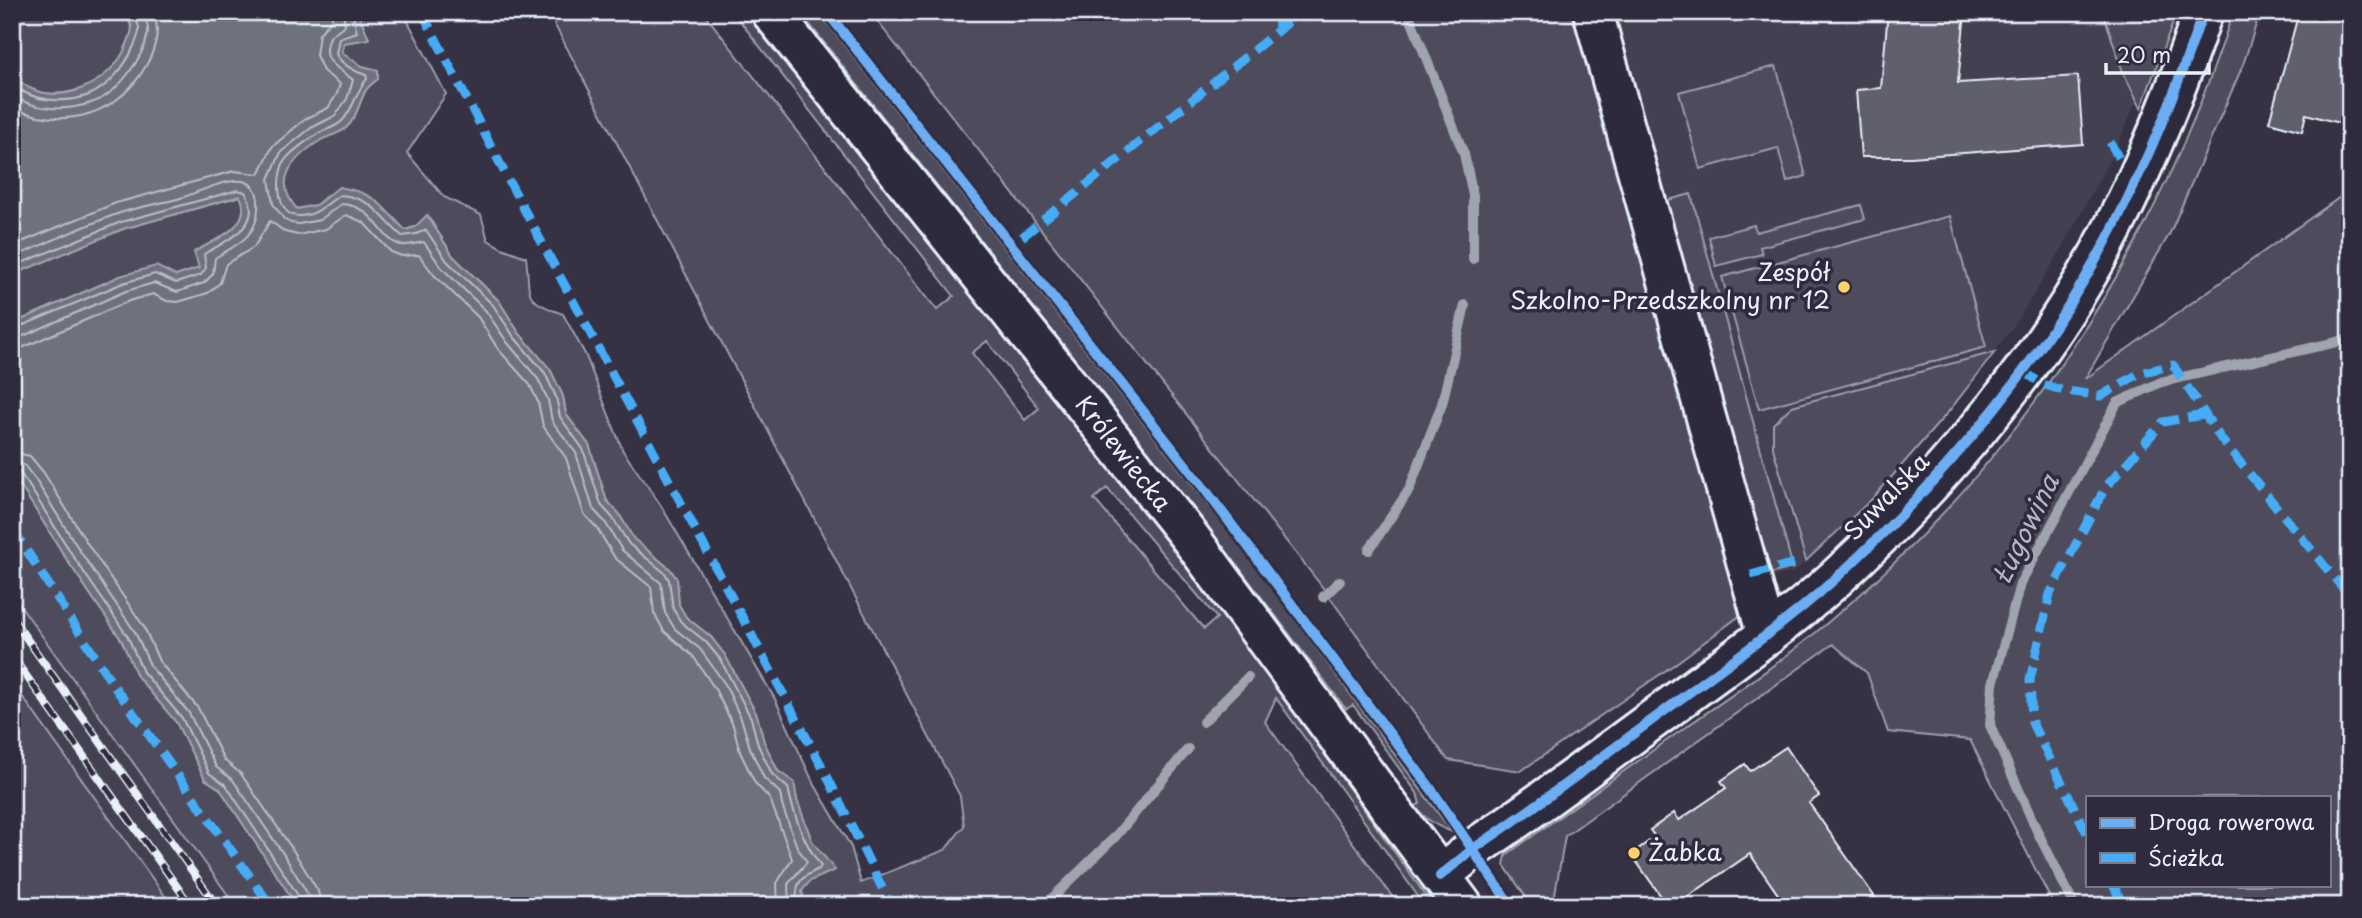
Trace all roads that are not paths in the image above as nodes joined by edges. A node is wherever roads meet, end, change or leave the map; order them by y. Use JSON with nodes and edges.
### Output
{"nodes":[{"id":1,"x":771,"y":12,"type":"edge"},
{"id":2,"x":1593,"y":12,"type":"edge"},
{"id":3,"x":2203,"y":12,"type":"edge"},
{"id":4,"x":1767,"y":636,"type":"junction"},
{"id":5,"x":1440,"y":876,"type":"junction"},
{"id":6,"x":1463,"y":906,"type":"edge"}],
"edges":[{"from":1,"to":5,"type":"street","name":"Królewiecka"},
{"from":2,"to":4,"type":"street"},
{"from":3,"to":4,"type":"street","name":"Suwalska"},
{"from":4,"to":5,"type":"street","name":"Suwalska"},
{"from":5,"to":6,"type":"street","name":"Królewiecka"}]}
